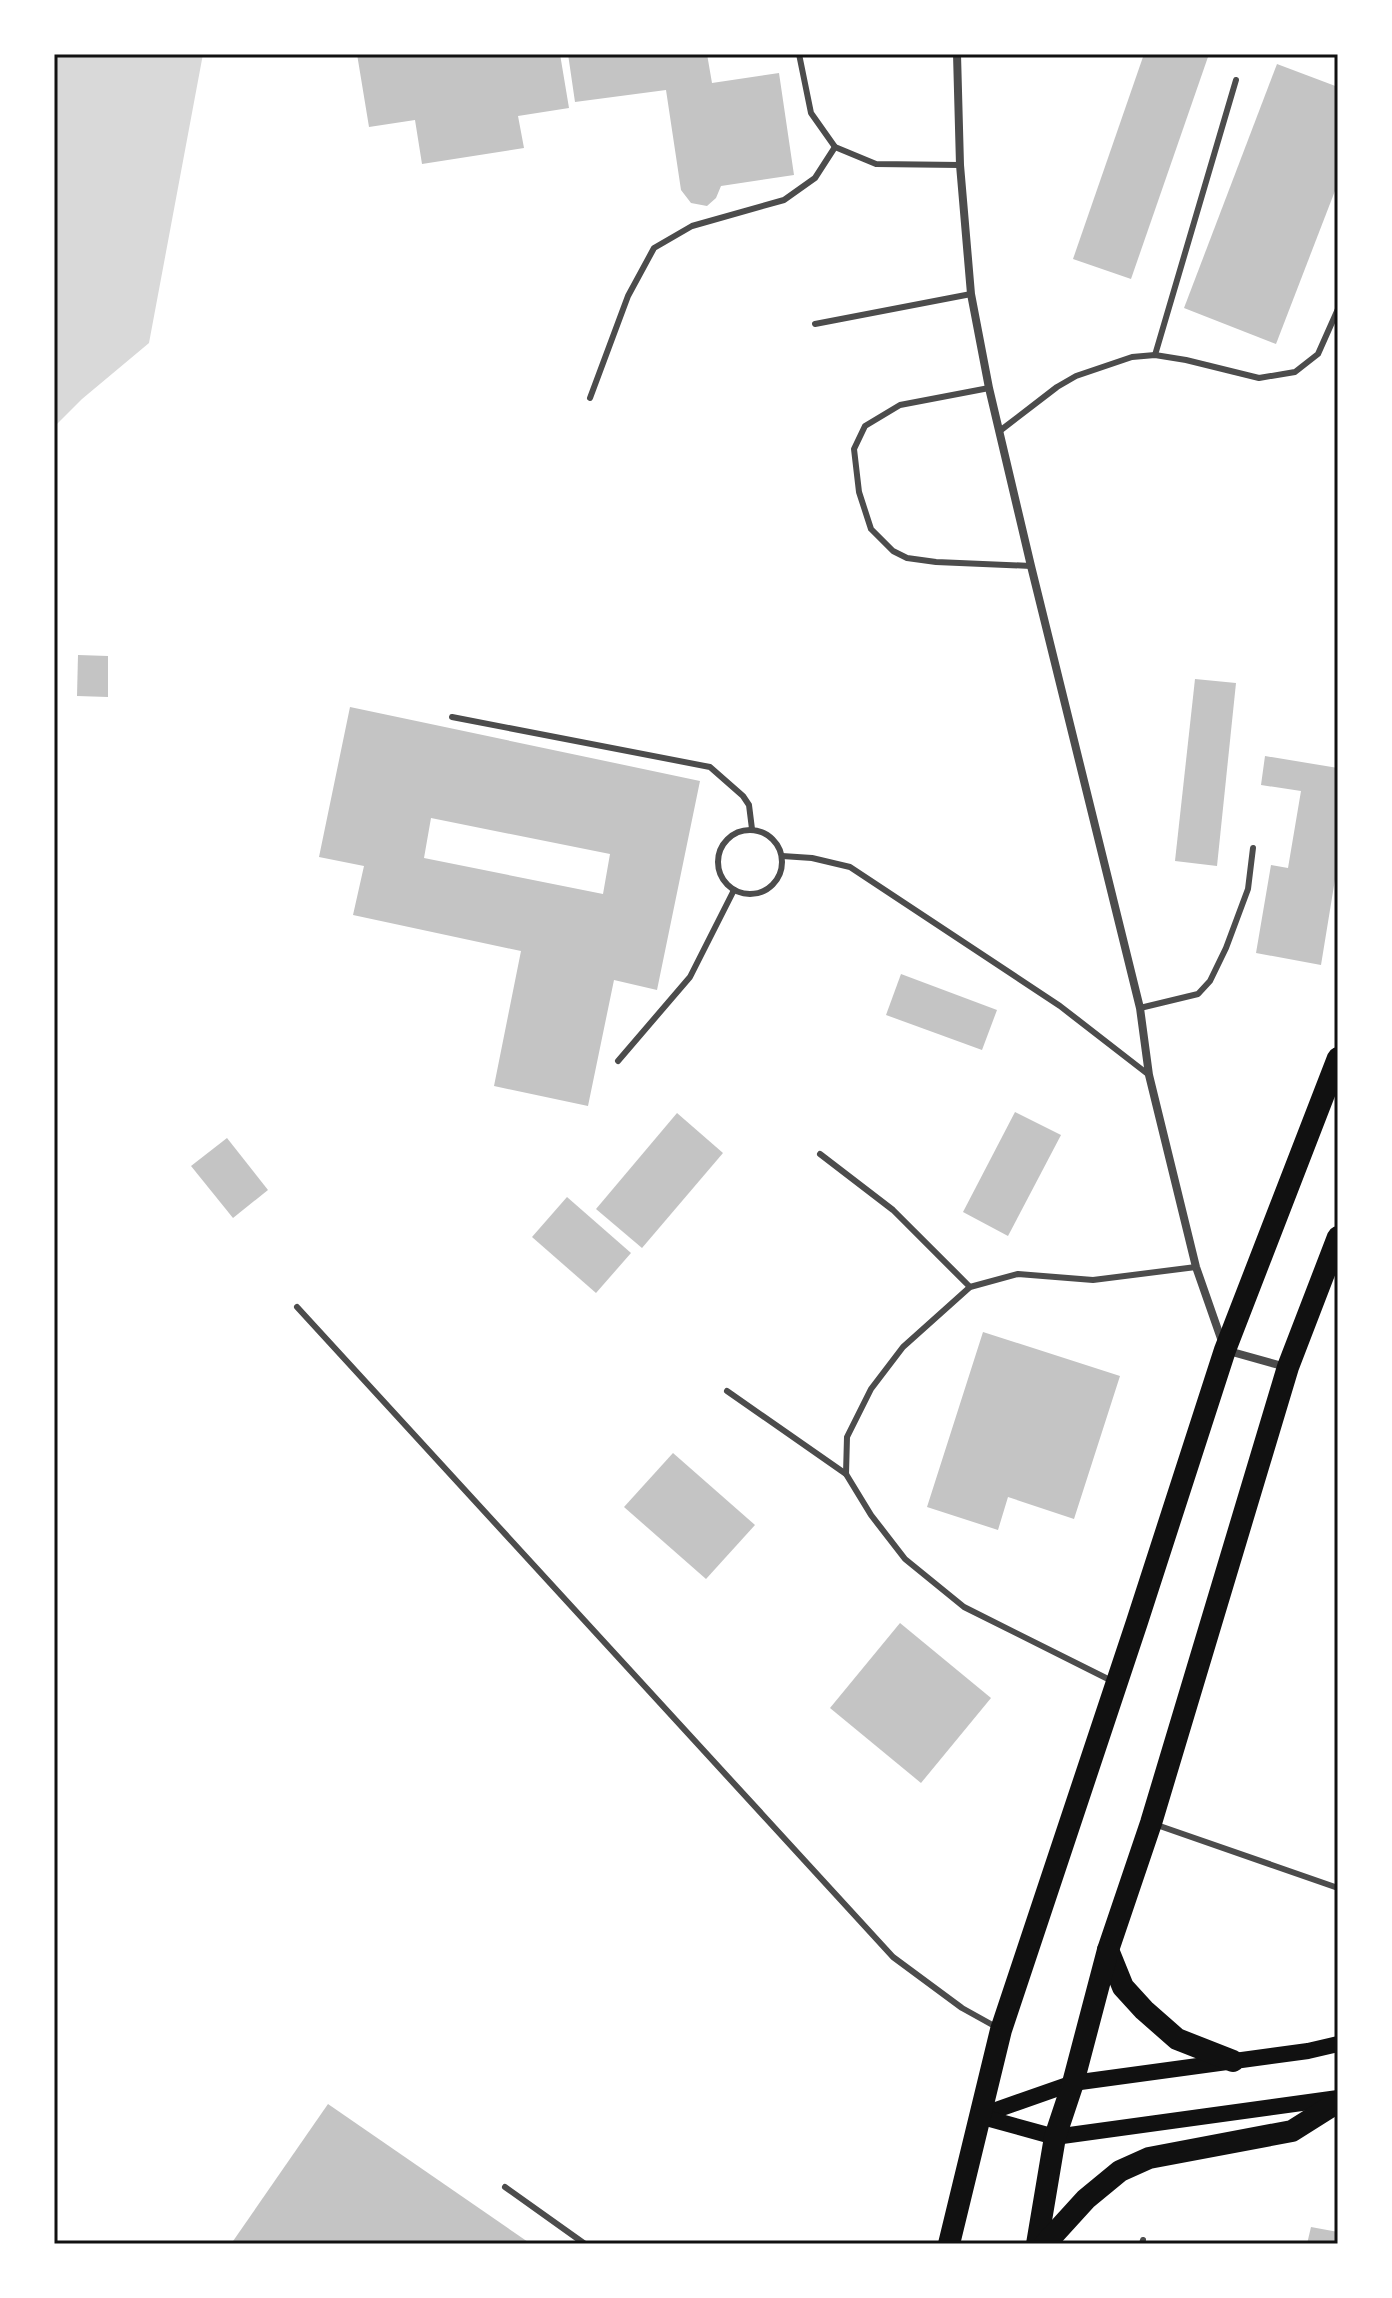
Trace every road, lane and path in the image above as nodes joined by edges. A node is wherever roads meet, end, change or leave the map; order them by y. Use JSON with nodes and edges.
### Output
{"nodes":[{"id":1,"x":799,"y":54,"type":"edge"},
{"id":2,"x":957,"y":54,"type":"edge"},
{"id":3,"x":1236,"y":80,"type":"dead end"},
{"id":4,"x":835,"y":147,"type":"junction"},
{"id":5,"x":960,"y":165,"type":"junction"},
{"id":6,"x":971,"y":294,"type":"junction"},
{"id":7,"x":1338,"y":309,"type":"edge"},
{"id":8,"x":815,"y":324,"type":"dead end"},
{"id":9,"x":1155,"y":355,"type":"junction"},
{"id":10,"x":989,"y":388,"type":"junction"},
{"id":11,"x":590,"y":398,"type":"dead end"},
{"id":12,"x":1001,"y":430,"type":"junction"},
{"id":13,"x":1031,"y":566,"type":"junction"},
{"id":14,"x":452,"y":717,"type":"dead end"},
{"id":15,"x":752,"y":829,"type":"junction"},
{"id":16,"x":1253,"y":848,"type":"dead end"},
{"id":17,"x":782,"y":856,"type":"junction"},
{"id":18,"x":734,"y":890,"type":"junction"},
{"id":19,"x":1140,"y":1008,"type":"junction"},
{"id":20,"x":1338,"y":1058,"type":"edge"},
{"id":21,"x":618,"y":1061,"type":"dead end"},
{"id":22,"x":1149,"y":1075,"type":"junction"},
{"id":23,"x":820,"y":1154,"type":"dead end"},
{"id":24,"x":1338,"y":1237,"type":"edge"},
{"id":25,"x":1196,"y":1267,"type":"junction"},
{"id":26,"x":970,"y":1287,"type":"junction"},
{"id":27,"x":297,"y":1307,"type":"dead end"},
{"id":28,"x":1225,"y":1350,"type":"junction"},
{"id":29,"x":1288,"y":1367,"type":"junction"},
{"id":30,"x":727,"y":1391,"type":"dead end"},
{"id":31,"x":846,"y":1474,"type":"junction"},
{"id":32,"x":1117,"y":1684,"type":"junction"},
{"id":33,"x":1151,"y":1823,"type":"junction"},
{"id":34,"x":1338,"y":1888,"type":"edge"},
{"id":35,"x":1108,"y":1950,"type":"junction"},
{"id":36,"x":1001,"y":2030,"type":"junction"},
{"id":37,"x":1338,"y":2044,"type":"edge"},
{"id":38,"x":1233,"y":2061,"type":"junction"},
{"id":39,"x":1073,"y":2083,"type":"junction"},
{"id":40,"x":1338,"y":2100,"type":"edge"},
{"id":41,"x":979,"y":2116,"type":"junction"},
{"id":42,"x":1055,"y":2137,"type":"junction"},
{"id":43,"x":505,"y":2187,"type":"dead end"},
{"id":44,"x":585,"y":2244,"type":"edge"},
{"id":45,"x":949,"y":2244,"type":"edge"},
{"id":46,"x":1037,"y":2244,"type":"edge"},
{"id":47,"x":1045,"y":2244,"type":"edge"}],
"edges":[{"from":1,"to":4,"type":"lane"},
{"from":2,"to":5,"type":"street"},
{"from":3,"to":9,"type":"lane"},
{"from":4,"to":5,"type":"lane"},
{"from":4,"to":11,"type":"lane"},
{"from":5,"to":6,"type":"street"},
{"from":6,"to":8,"type":"lane"},
{"from":6,"to":10,"type":"street"},
{"from":7,"to":9,"type":"lane"},
{"from":9,"to":12,"type":"lane"},
{"from":10,"to":12,"type":"street"},
{"from":10,"to":13,"type":"lane"},
{"from":12,"to":13,"type":"street"},
{"from":13,"to":19,"type":"street"},
{"from":14,"to":15,"type":"lane"},
{"from":15,"to":17,"type":"lane"},
{"from":15,"to":18,"type":"lane"},
{"from":16,"to":19,"type":"lane"},
{"from":17,"to":18,"type":"lane"},
{"from":17,"to":22,"type":"lane"},
{"from":18,"to":21,"type":"lane"},
{"from":19,"to":22,"type":"street"},
{"from":20,"to":28,"type":"highway"},
{"from":22,"to":25,"type":"street"},
{"from":23,"to":26,"type":"lane"},
{"from":24,"to":29,"type":"highway"},
{"from":25,"to":26,"type":"lane"},
{"from":25,"to":28,"type":"street"},
{"from":26,"to":31,"type":"lane"},
{"from":27,"to":36,"type":"lane"},
{"from":28,"to":29,"type":"street"},
{"from":28,"to":32,"type":"highway"},
{"from":29,"to":33,"type":"highway"},
{"from":30,"to":31,"type":"lane"},
{"from":31,"to":32,"type":"lane"},
{"from":32,"to":36,"type":"highway"},
{"from":33,"to":34,"type":"lane"},
{"from":33,"to":35,"type":"highway"},
{"from":35,"to":38,"type":"highway"},
{"from":35,"to":39,"type":"highway"},
{"from":36,"to":41,"type":"highway"},
{"from":37,"to":38,"type":"main road"},
{"from":38,"to":39,"type":"main road"},
{"from":39,"to":41,"type":"main road"},
{"from":39,"to":42,"type":"highway"},
{"from":40,"to":42,"type":"main road"},
{"from":40,"to":47,"type":"highway"},
{"from":41,"to":42,"type":"main road"},
{"from":41,"to":45,"type":"highway"},
{"from":42,"to":46,"type":"highway"},
{"from":43,"to":44,"type":"lane"}]}
